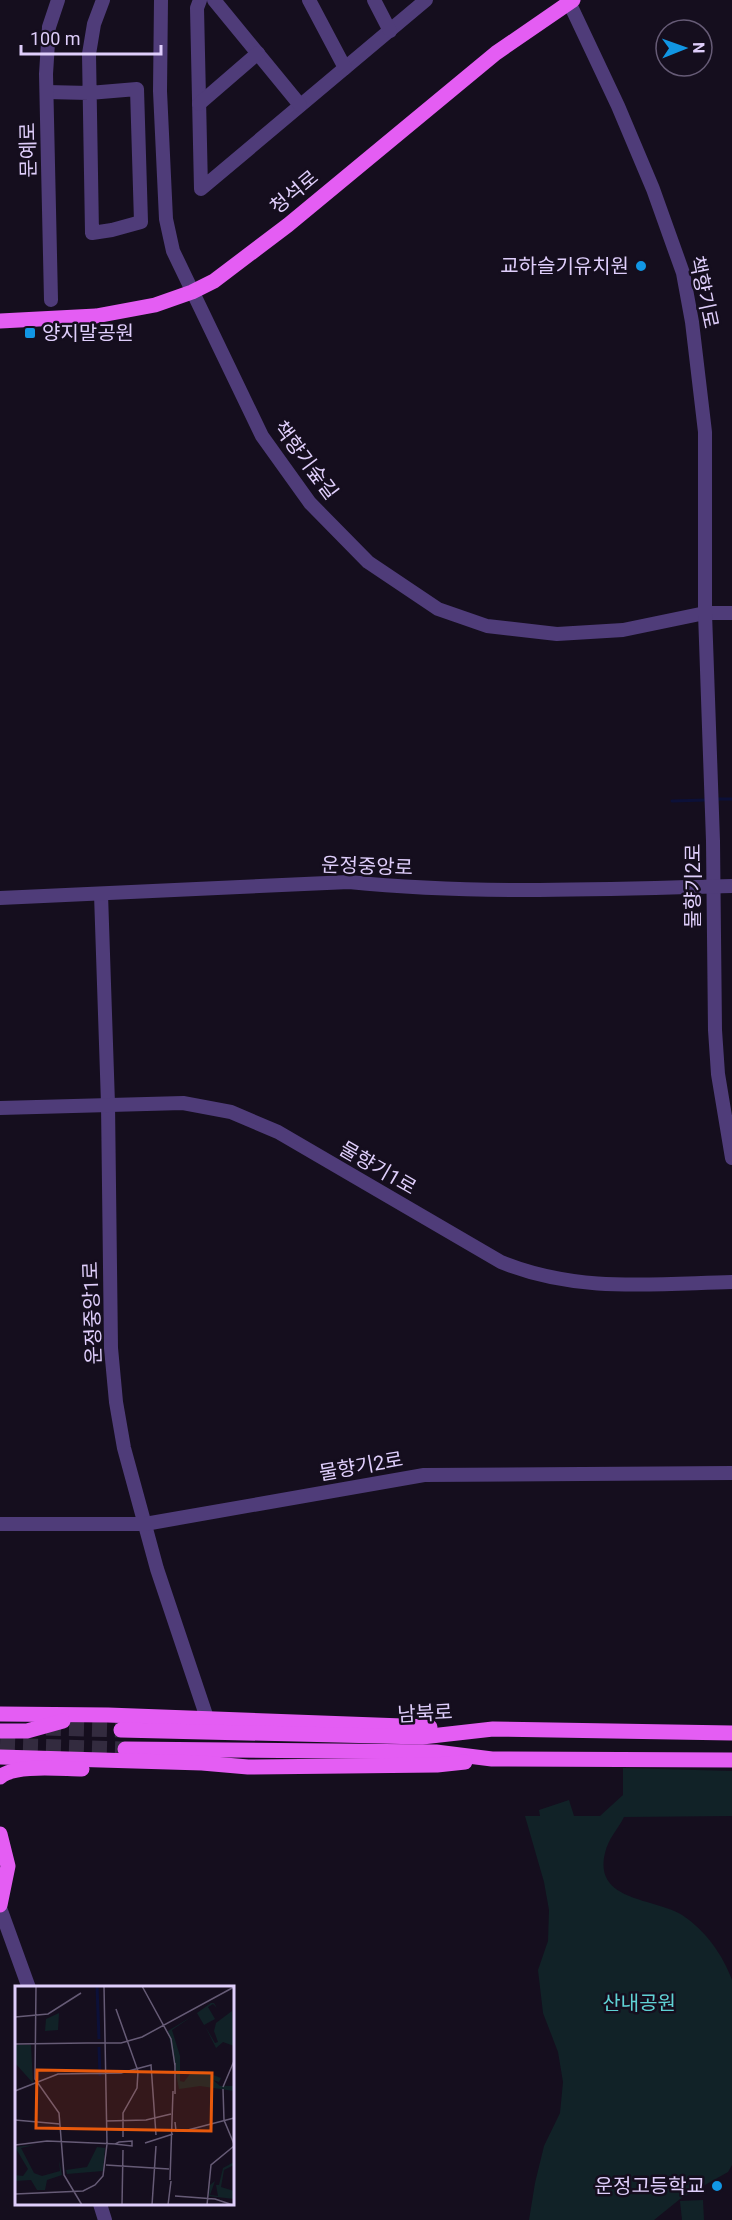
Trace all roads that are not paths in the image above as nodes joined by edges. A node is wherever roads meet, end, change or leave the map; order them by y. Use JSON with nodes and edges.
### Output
{"nodes":[{"id":1,"x":57,"y":0,"type":"edge"},
{"id":2,"x":103,"y":0,"type":"edge"},
{"id":3,"x":161,"y":0,"type":"edge"},
{"id":4,"x":200,"y":0,"type":"edge"},
{"id":5,"x":214,"y":0,"type":"edge"},
{"id":6,"x":309,"y":0,"type":"edge"},
{"id":7,"x":374,"y":0,"type":"edge"},
{"id":8,"x":426,"y":0,"type":"edge"},
{"id":9,"x":570,"y":1,"type":"edge"},
{"id":10,"x":390,"y":31,"type":"junction"},
{"id":11,"x":258,"y":54,"type":"junction"},
{"id":12,"x":345,"y":68,"type":"junction"},
{"id":13,"x":47,"y":92,"type":"junction"},
{"id":14,"x":89,"y":93,"type":"junction"},
{"id":15,"x":199,"y":104,"type":"junction"},
{"id":16,"x":300,"y":105,"type":"junction"},
{"id":17,"x":192,"y":292,"type":"junction"},
{"id":18,"x":51,"y":300,"type":"dead end"},
{"id":19,"x":0,"y":321,"type":"edge"},
{"id":20,"x":705,"y":613,"type":"junction"},
{"id":21,"x":732,"y":613,"type":"edge"},
{"id":22,"x":712,"y":886,"type":"junction"},
{"id":23,"x":732,"y":886,"type":"edge"},
{"id":24,"x":101,"y":894,"type":"junction"},
{"id":25,"x":0,"y":898,"type":"edge"},
{"id":26,"x":108,"y":1104,"type":"junction"},
{"id":27,"x":0,"y":1108,"type":"edge"},
{"id":28,"x":732,"y":1158,"type":"edge"},
{"id":29,"x":732,"y":1282,"type":"edge"},
{"id":30,"x":732,"y":1473,"type":"edge"},
{"id":31,"x":0,"y":1524,"type":"edge"},
{"id":32,"x":145,"y":1524,"type":"junction"},
{"id":33,"x":0,"y":1714,"type":"edge"},
{"id":34,"x":96,"y":1715,"type":"junction"},
{"id":35,"x":207,"y":1718,"type":"junction"},
{"id":36,"x":493,"y":1729,"type":"junction"},
{"id":37,"x":121,"y":1730,"type":"tunnel mouth"},
{"id":38,"x":0,"y":1731,"type":"edge"},
{"id":39,"x":732,"y":1733,"type":"edge"},
{"id":40,"x":126,"y":1749,"type":"tunnel mouth"},
{"id":41,"x":0,"y":1751,"type":"edge"},
{"id":42,"x":0,"y":1756,"type":"edge"},
{"id":43,"x":16,"y":1757,"type":"junction"},
{"id":44,"x":492,"y":1759,"type":"junction"},
{"id":45,"x":732,"y":1760,"type":"edge"},
{"id":46,"x":202,"y":1763,"type":"junction"},
{"id":47,"x":0,"y":1777,"type":"edge"},
{"id":48,"x":0,"y":1834,"type":"edge"},
{"id":49,"x":0,"y":1906,"type":"edge"},
{"id":50,"x":28,"y":1986,"type":"edge"},
{"id":51,"x":100,"y":2205,"type":"edge"},
{"id":52,"x":105,"y":2220,"type":"edge"}],
"edges":[{"from":1,"to":13,"type":"street","name":"문예로"},
{"from":2,"to":14,"type":"street"},
{"from":3,"to":17,"type":"street","name":"책향기숲길"},
{"from":4,"to":15,"type":"street"},
{"from":5,"to":11,"type":"street"},
{"from":6,"to":12,"type":"street"},
{"from":7,"to":10,"type":"street"},
{"from":8,"to":10,"type":"street"},
{"from":9,"to":17,"type":"main road","name":"청석로"},
{"from":9,"to":20,"type":"street","name":"책향기로"},
{"from":10,"to":12,"type":"street"},
{"from":11,"to":15,"type":"street"},
{"from":11,"to":16,"type":"street"},
{"from":12,"to":16,"type":"street"},
{"from":13,"to":14,"type":"street"},
{"from":13,"to":18,"type":"street","name":"문예로"},
{"from":14,"to":14,"type":"street"},
{"from":15,"to":16,"type":"street"},
{"from":17,"to":19,"type":"main road","name":"청석로"},
{"from":17,"to":20,"type":"street","name":"책향기숲길"},
{"from":20,"to":21,"type":"street","name":"책향기숲길"},
{"from":20,"to":22,"type":"street","name":"물향기2로"},
{"from":22,"to":23,"type":"street","name":"운정중앙로"},
{"from":22,"to":24,"type":"street","name":"운정중앙로"},
{"from":22,"to":28,"type":"street","name":"물향기2로"},
{"from":24,"to":25,"type":"street","name":"운정중앙로"},
{"from":24,"to":26,"type":"street","name":"운정중앙1로"},
{"from":26,"to":27,"type":"street","name":"물향기1로"},
{"from":26,"to":29,"type":"street","name":"물향기1로"},
{"from":26,"to":32,"type":"street","name":"운정중앙1로"},
{"from":30,"to":32,"type":"street","name":"물향기2로"},
{"from":31,"to":32,"type":"street","name":"물향기2로"},
{"from":32,"to":35,"type":"street","name":"운정중앙1로"},
{"from":33,"to":34,"type":"main road"},
{"from":34,"to":35,"type":"main road"},
{"from":34,"to":38,"type":"main road"},
{"from":35,"to":36,"type":"main road"},
{"from":36,"to":37,"type":"main road","name":"남북로"},
{"from":36,"to":39,"type":"main road","name":"남북로"},
{"from":40,"to":44,"type":"main road","name":"남북로"},
{"from":41,"to":43,"type":"main road"},
{"from":42,"to":43,"type":"main road"},
{"from":43,"to":46,"type":"main road"},
{"from":44,"to":45,"type":"main road","name":"남북로"},
{"from":44,"to":46,"type":"main road"},
{"from":46,"to":47,"type":"main road"},
{"from":48,"to":49,"type":"main road"},
{"from":49,"to":50,"type":"street"},
{"from":51,"to":52,"type":"street"}]}
